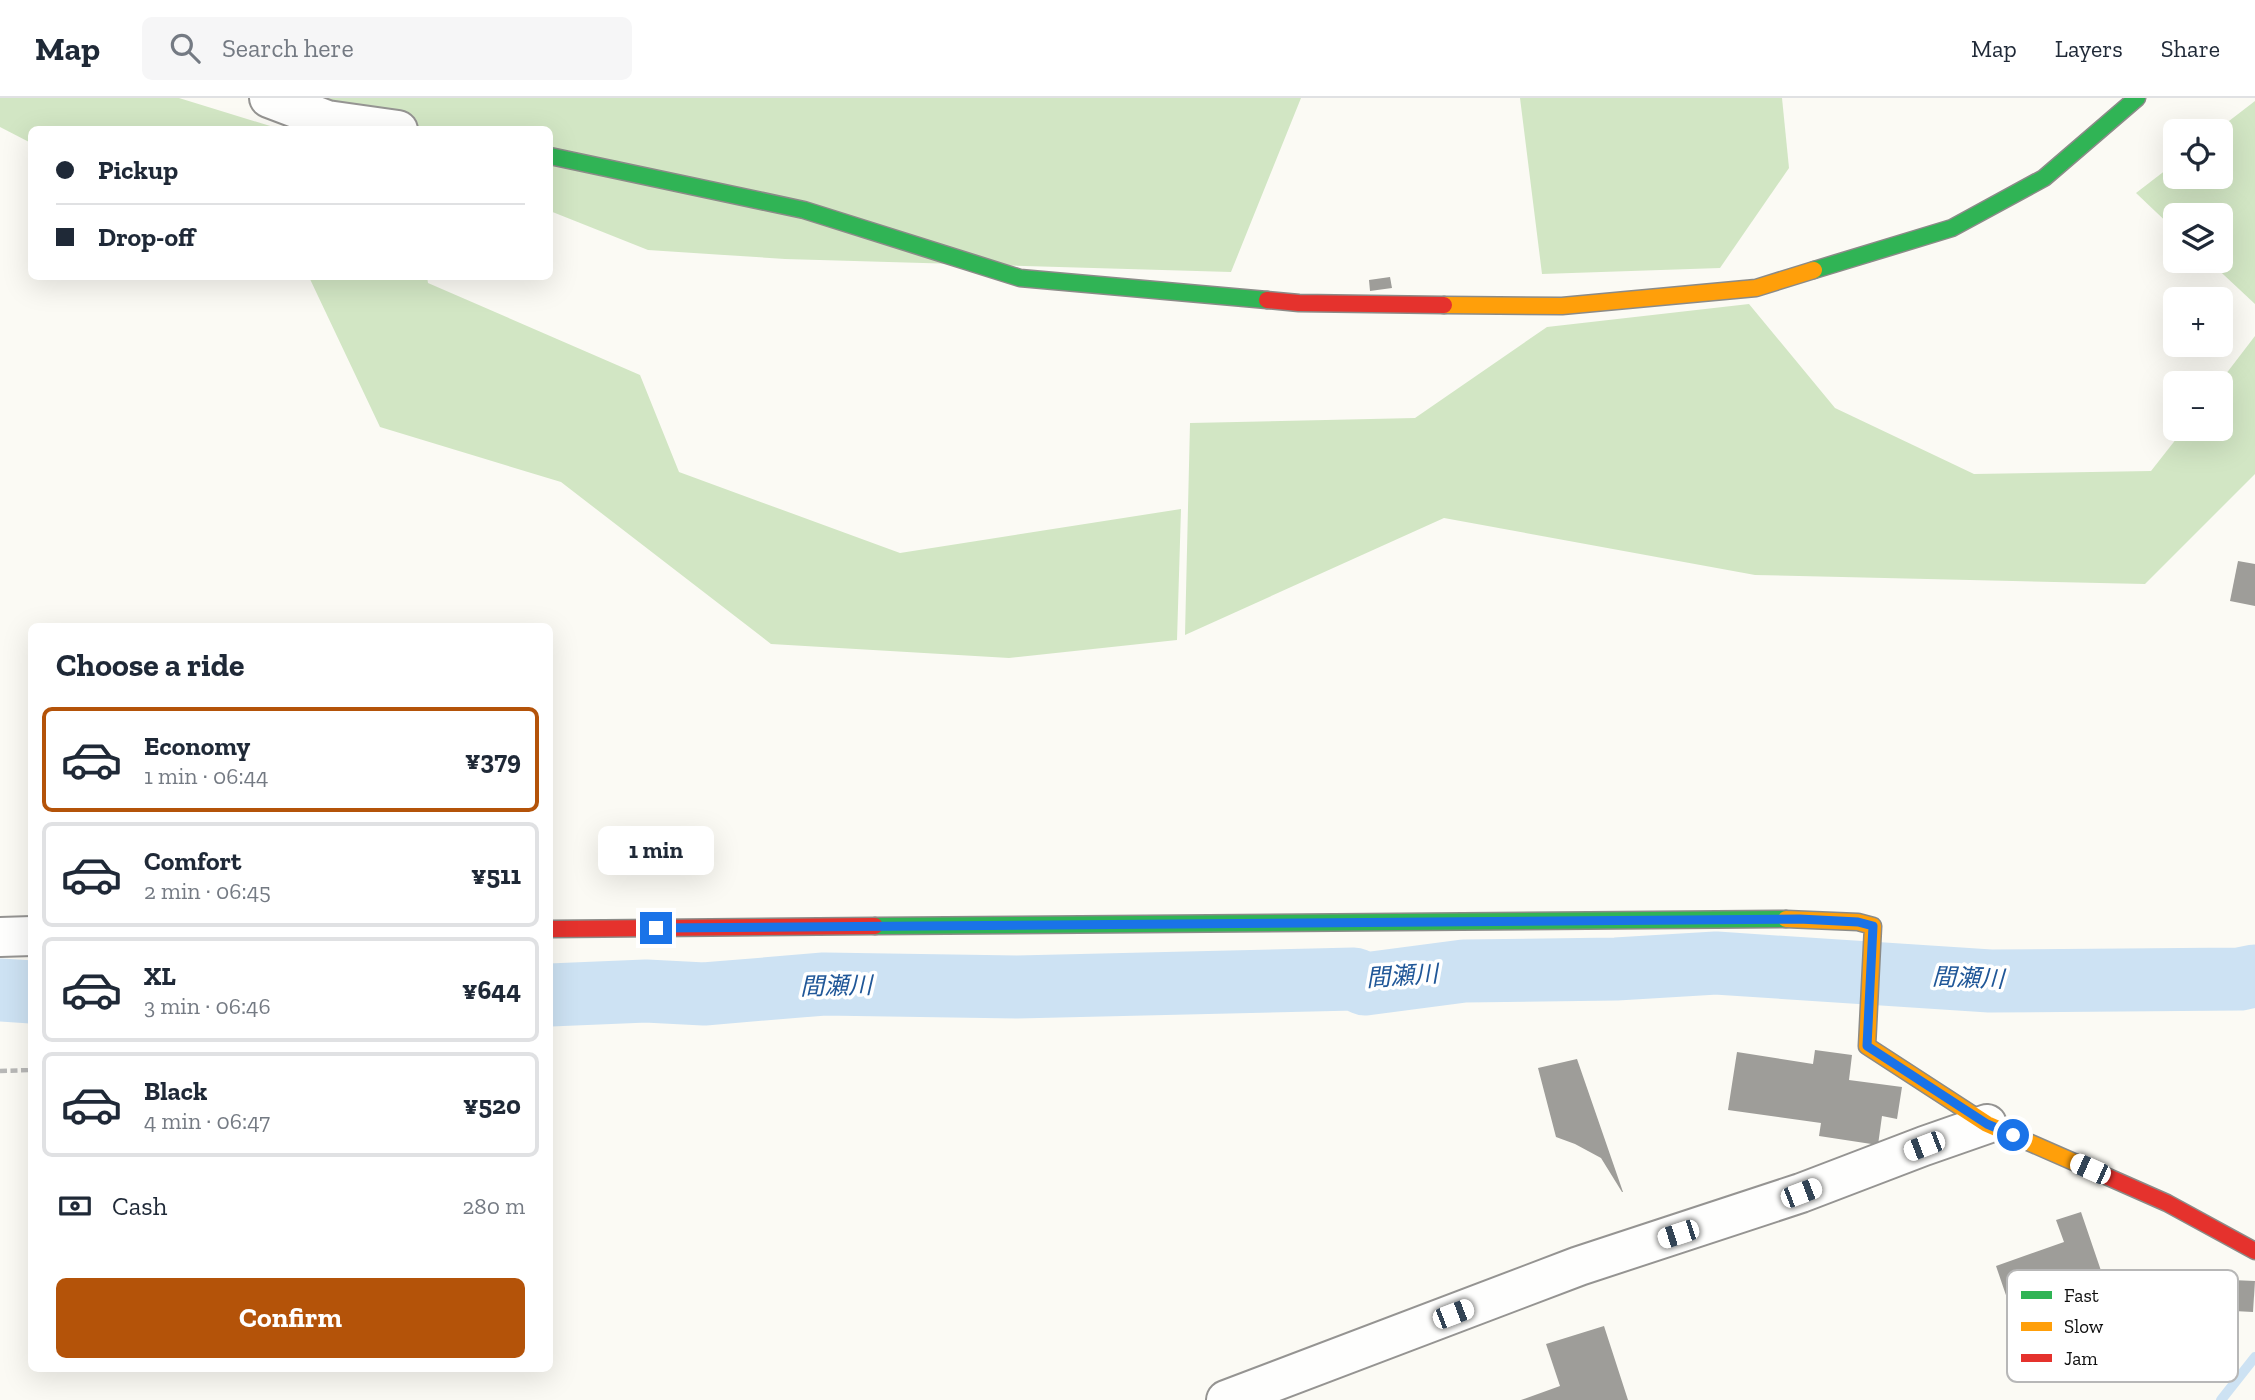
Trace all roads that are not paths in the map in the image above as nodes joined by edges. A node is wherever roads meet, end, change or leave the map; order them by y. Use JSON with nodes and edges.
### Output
{"nodes":[{"id":1,"x":269,"y":98,"type":"edge"},
{"id":2,"x":2137,"y":98,"type":"edge"},
{"id":3,"x":370,"y":126,"type":"edge"},
{"id":4,"x":553,"y":157,"type":"edge"},
{"id":5,"x":553,"y":929,"type":"edge"},
{"id":6,"x":28,"y":936,"type":"edge"},
{"id":7,"x":0,"y":937,"type":"edge"},
{"id":8,"x":1987,"y":1124,"type":"junction"},
{"id":9,"x":2255,"y":1251,"type":"edge"},
{"id":10,"x":1226,"y":1400,"type":"edge"}],
"edges":[{"from":1,"to":3,"type":"street"},
{"from":2,"to":4,"type":"street"},
{"from":5,"to":8,"type":"street"},
{"from":6,"to":7,"type":"street"},
{"from":8,"to":9,"type":"street"},
{"from":8,"to":10,"type":"street"}]}
